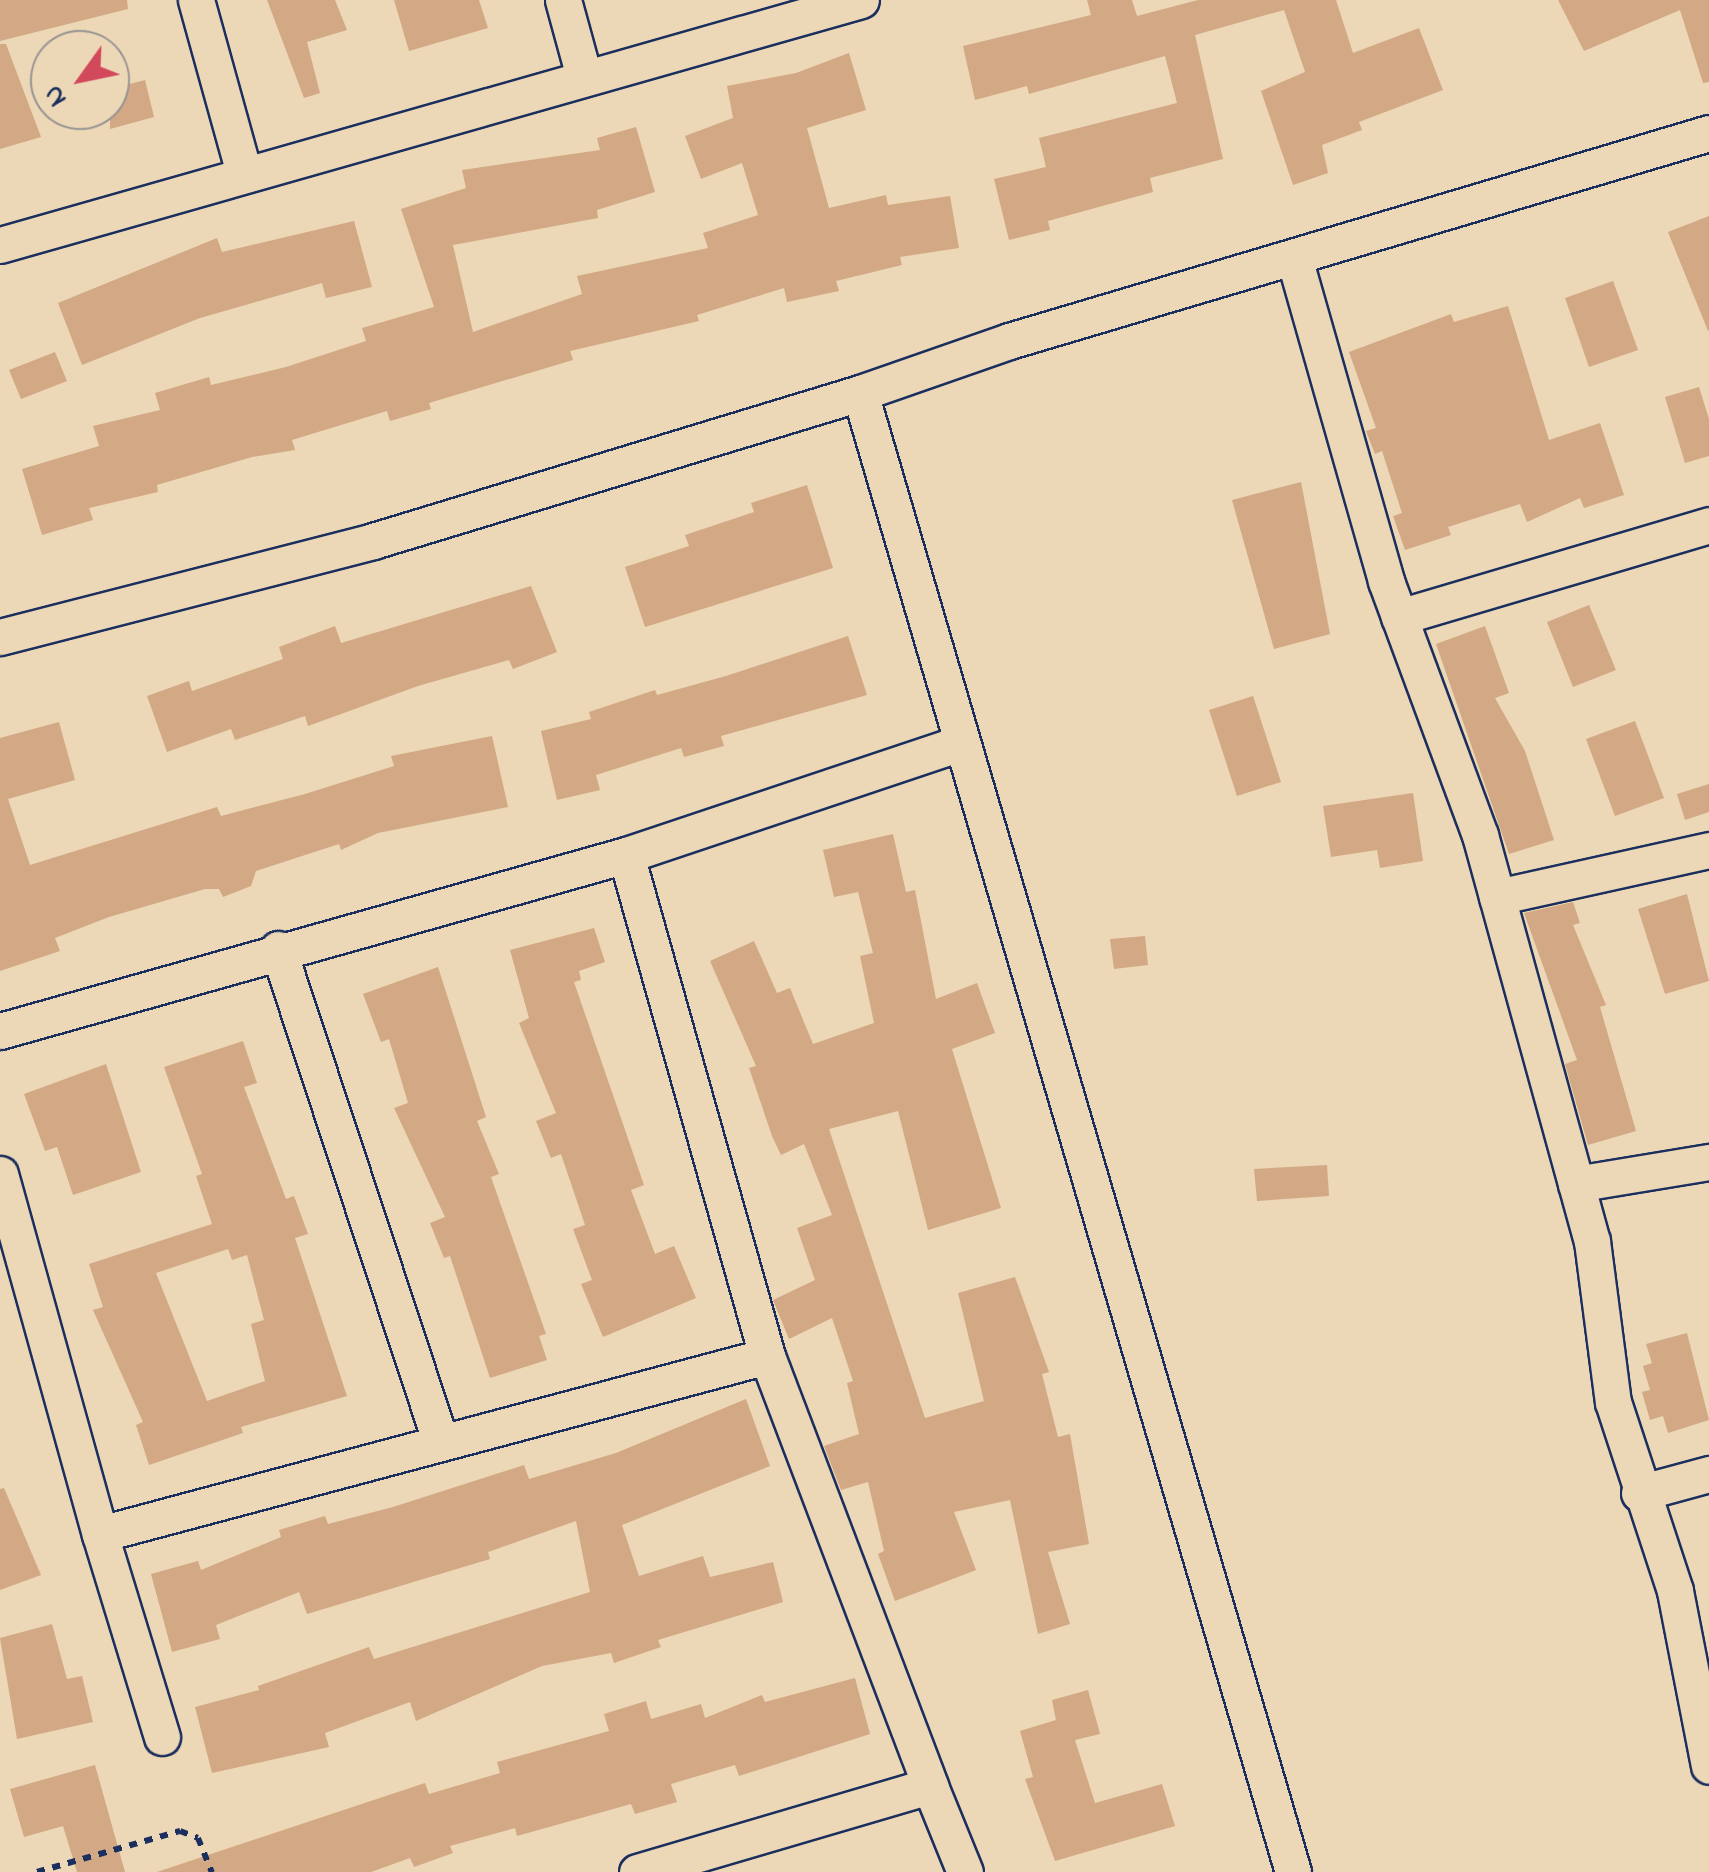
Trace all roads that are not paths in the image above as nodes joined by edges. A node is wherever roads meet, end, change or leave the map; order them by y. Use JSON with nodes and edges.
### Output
{"nodes":[{"id":1,"x":196,"y":0,"type":"edge"},
{"id":2,"x":563,"y":0,"type":"edge"},
{"id":3,"x":861,"y":0,"type":"edge"},
{"id":4,"x":584,"y":78,"type":"junction"},
{"id":5,"x":1709,"y":133,"type":"edge"},
{"id":6,"x":244,"y":173,"type":"junction"},
{"id":7,"x":0,"y":245,"type":"edge"},
{"id":8,"x":1295,"y":261,"type":"junction"},
{"id":9,"x":860,"y":394,"type":"junction"},
{"id":10,"x":1709,"y":525,"type":"edge"},
{"id":11,"x":1399,"y":618,"type":"junction"},
{"id":12,"x":0,"y":637,"type":"edge"},
{"id":13,"x":960,"y":743,"type":"junction"},
{"id":14,"x":1709,"y":850,"type":"edge"},
{"id":15,"x":626,"y":855,"type":"junction"},
{"id":16,"x":1497,"y":897,"type":"junction"},
{"id":17,"x":278,"y":949,"type":"junction"},
{"id":18,"x":0,"y":1031,"type":"edge"},
{"id":19,"x":1709,"y":1162,"type":"edge"},
{"id":20,"x":0,"y":1174,"type":"edge"},
{"id":21,"x":1576,"y":1184,"type":"junction"},
{"id":22,"x":767,"y":1356,"type":"junction"},
{"id":23,"x":440,"y":1444,"type":"junction"},
{"id":24,"x":1709,"y":1474,"type":"edge"},
{"id":25,"x":1639,"y":1492,"type":"junction"},
{"id":26,"x":100,"y":1534,"type":"junction"},
{"id":27,"x":162,"y":1737,"type":"dead end"},
{"id":28,"x":1709,"y":1766,"type":"edge"},
{"id":29,"x":930,"y":1786,"type":"junction"},
{"id":30,"x":637,"y":1872,"type":"edge"},
{"id":31,"x":966,"y":1872,"type":"edge"},
{"id":32,"x":1293,"y":1872,"type":"edge"}],
"edges":[{"from":1,"to":6,"type":"street"},
{"from":2,"to":4,"type":"street"},
{"from":3,"to":4,"type":"street"},
{"from":4,"to":6,"type":"street"},
{"from":5,"to":8,"type":"street"},
{"from":6,"to":7,"type":"street"},
{"from":8,"to":9,"type":"street"},
{"from":8,"to":11,"type":"street"},
{"from":9,"to":12,"type":"street"},
{"from":9,"to":13,"type":"street"},
{"from":10,"to":11,"type":"street"},
{"from":11,"to":16,"type":"street"},
{"from":13,"to":15,"type":"street"},
{"from":13,"to":32,"type":"street"},
{"from":14,"to":16,"type":"street"},
{"from":15,"to":17,"type":"street"},
{"from":15,"to":22,"type":"street"},
{"from":16,"to":21,"type":"street"},
{"from":17,"to":18,"type":"street"},
{"from":17,"to":23,"type":"street"},
{"from":19,"to":21,"type":"street"},
{"from":20,"to":26,"type":"street"},
{"from":21,"to":25,"type":"street"},
{"from":22,"to":23,"type":"street"},
{"from":22,"to":29,"type":"street"},
{"from":23,"to":26,"type":"street"},
{"from":24,"to":25,"type":"street"},
{"from":25,"to":28,"type":"street"},
{"from":26,"to":27,"type":"street"},
{"from":29,"to":30,"type":"street"},
{"from":29,"to":31,"type":"street"}]}
